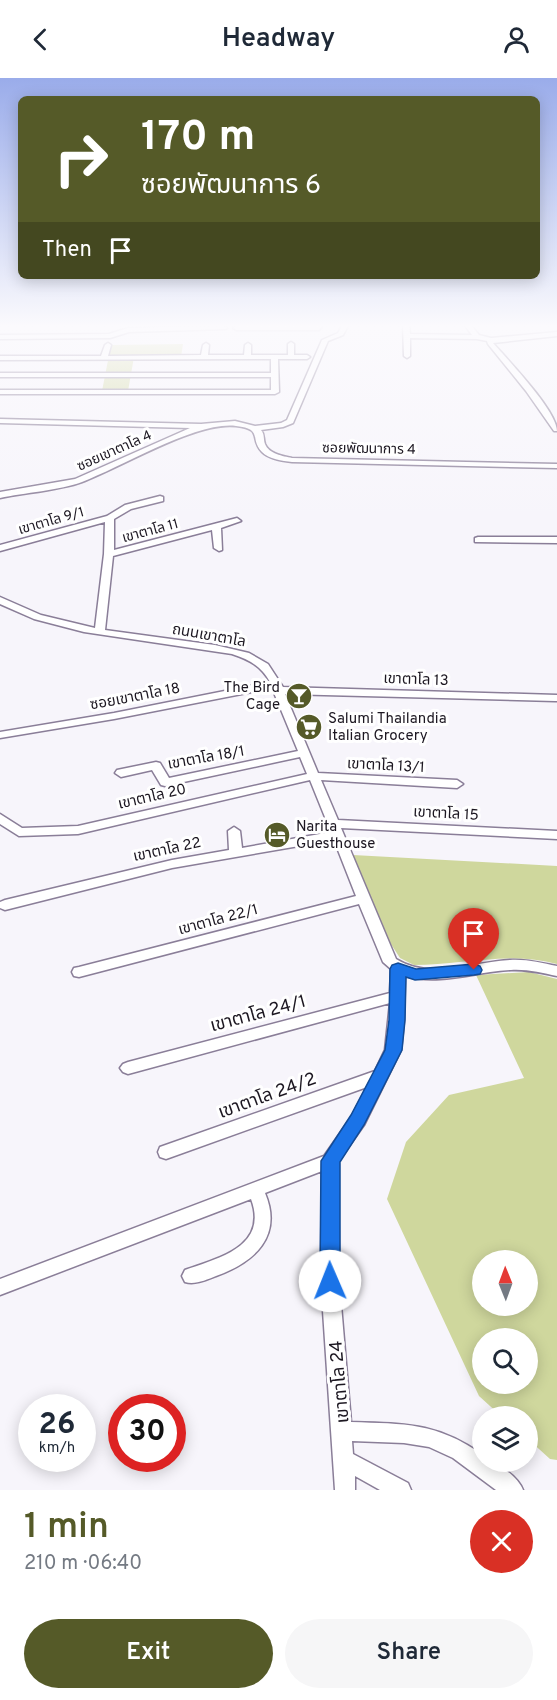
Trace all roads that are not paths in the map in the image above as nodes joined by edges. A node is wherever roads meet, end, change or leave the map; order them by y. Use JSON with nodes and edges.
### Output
{"nodes":[{"id":1,"x":275,"y":390,"type":"edge"},
{"id":2,"x":304,"y":390,"type":"edge"},
{"id":3,"x":530,"y":390,"type":"edge"},
{"id":4,"x":0,"y":392,"type":"edge"},
{"id":5,"x":0,"y":421,"type":"edge"},
{"id":6,"x":554,"y":421,"type":"edge"},
{"id":7,"x":201,"y":426,"type":"junction"},
{"id":8,"x":255,"y":428,"type":"junction"},
{"id":9,"x":557,"y":429,"type":"edge"},
{"id":10,"x":557,"y":466,"type":"edge"},
{"id":11,"x":0,"y":495,"type":"edge"},
{"id":12,"x":160,"y":499,"type":"dead end"},
{"id":13,"x":110,"y":518,"type":"junction"},
{"id":14,"x":237,"y":521,"type":"dead end"},
{"id":15,"x":216,"y":526,"type":"junction"},
{"id":16,"x":478,"y":540,"type":"dead end"},
{"id":17,"x":557,"y":540,"type":"edge"},
{"id":18,"x":0,"y":548,"type":"edge"},
{"id":19,"x":219,"y":548,"type":"dead end"},
{"id":20,"x":109,"y":554,"type":"junction"},
{"id":21,"x":0,"y":600,"type":"edge"},
{"id":22,"x":100,"y":631,"type":"junction"},
{"id":23,"x":276,"y":687,"type":"junction"},
{"id":24,"x":555,"y":698,"type":"dead end"},
{"id":25,"x":0,"y":735,"type":"edge"},
{"id":26,"x":303,"y":753,"type":"junction"},
{"id":27,"x":121,"y":773,"type":"dead end"},
{"id":28,"x":313,"y":776,"type":"junction"},
{"id":29,"x":457,"y":784,"type":"dead end"},
{"id":30,"x":0,"y":818,"type":"edge"},
{"id":31,"x":336,"y":830,"type":"junction"},
{"id":32,"x":234,"y":831,"type":"dead end"},
{"id":33,"x":557,"y":835,"type":"edge"},
{"id":34,"x":236,"y":852,"type":"junction"},
{"id":35,"x":364,"y":898,"type":"junction"},
{"id":36,"x":5,"y":905,"type":"dead end"},
{"id":37,"x":398,"y":969,"type":"junction"},
{"id":38,"x":557,"y":971,"type":"edge"},
{"id":39,"x":79,"y":972,"type":"dead end"},
{"id":40,"x":398,"y":996,"type":"junction"},
{"id":41,"x":128,"y":1068,"type":"dead end"},
{"id":42,"x":382,"y":1075,"type":"junction"},
{"id":43,"x":166,"y":1152,"type":"dead end"},
{"id":44,"x":330,"y":1161,"type":"junction"},
{"id":45,"x":256,"y":1190,"type":"junction"},
{"id":46,"x":191,"y":1276,"type":"dead end"},
{"id":47,"x":0,"y":1287,"type":"edge"},
{"id":48,"x":343,"y":1431,"type":"junction"},
{"id":49,"x":344,"y":1460,"type":"junction"},
{"id":50,"x":345,"y":1490,"type":"edge"},
{"id":51,"x":400,"y":1490,"type":"edge"},
{"id":52,"x":513,"y":1490,"type":"edge"}],
"edges":[{"from":1,"to":4,"type":"street"},
{"from":2,"to":8,"type":"street"},
{"from":3,"to":6,"type":"street"},
{"from":5,"to":7,"type":"street"},
{"from":6,"to":9,"type":"street"},
{"from":7,"to":8,"type":"street"},
{"from":7,"to":11,"type":"street","name":"ซอยเขาตาโล 4"},
{"from":8,"to":10,"type":"street","name":"ซอยพัฒนาการ 4"},
{"from":12,"to":13,"type":"street","name":"เขาตาโล 9/1"},
{"from":13,"to":18,"type":"street","name":"เขาตาโล 9/1"},
{"from":13,"to":20,"type":"street"},
{"from":14,"to":15,"type":"street","name":"เขาตาโล 11"},
{"from":15,"to":19,"type":"street"},
{"from":15,"to":20,"type":"street","name":"เขาตาโล 11"},
{"from":16,"to":17,"type":"street"},
{"from":20,"to":22,"type":"street","name":"เขาตาโล 11"},
{"from":21,"to":22,"type":"street","name":"ถนนเขาตาโล"},
{"from":22,"to":23,"type":"street","name":"ถนนเขาตาโล"},
{"from":23,"to":24,"type":"street","name":"เขาตาโล 13"},
{"from":23,"to":25,"type":"street","name":"ซอยเขาตาโล 18"},
{"from":23,"to":26,"type":"street","name":"ถนนเขาตาโล"},
{"from":26,"to":27,"type":"street","name":"เขาตาโล 18/1"},
{"from":26,"to":28,"type":"street","name":"ถนนเขาตาโล"},
{"from":28,"to":29,"type":"street","name":"เขาตาโล 13/1"},
{"from":28,"to":30,"type":"street","name":"เขาตาโล 20"},
{"from":28,"to":31,"type":"street","name":"ถนนเขาตาโล"},
{"from":31,"to":33,"type":"street","name":"เขาตาโล 15"},
{"from":31,"to":34,"type":"street","name":"เขาตาโล 22"},
{"from":31,"to":35,"type":"street","name":"ถนนเขาตาโล"},
{"from":32,"to":34,"type":"street"},
{"from":34,"to":36,"type":"street","name":"เขาตาโล 22"},
{"from":35,"to":37,"type":"street","name":"ถนนเขาตาโล"},
{"from":35,"to":39,"type":"street","name":"เขาตาโล 22/1"},
{"from":37,"to":38,"type":"street"},
{"from":37,"to":40,"type":"street"},
{"from":40,"to":41,"type":"street","name":"เขาตาโล 24/1"},
{"from":40,"to":42,"type":"street"},
{"from":42,"to":43,"type":"street","name":"เขาตาโล 24/2"},
{"from":42,"to":44,"type":"street"},
{"from":44,"to":45,"type":"street"},
{"from":44,"to":48,"type":"street","name":"เขาตาโล 24"},
{"from":45,"to":46,"type":"street"},
{"from":45,"to":47,"type":"street"},
{"from":48,"to":49,"type":"street","name":"เขาตาโล 24"},
{"from":48,"to":52,"type":"street"},
{"from":49,"to":50,"type":"street","name":"เขาตาโล 24"},
{"from":49,"to":51,"type":"street"}]}
